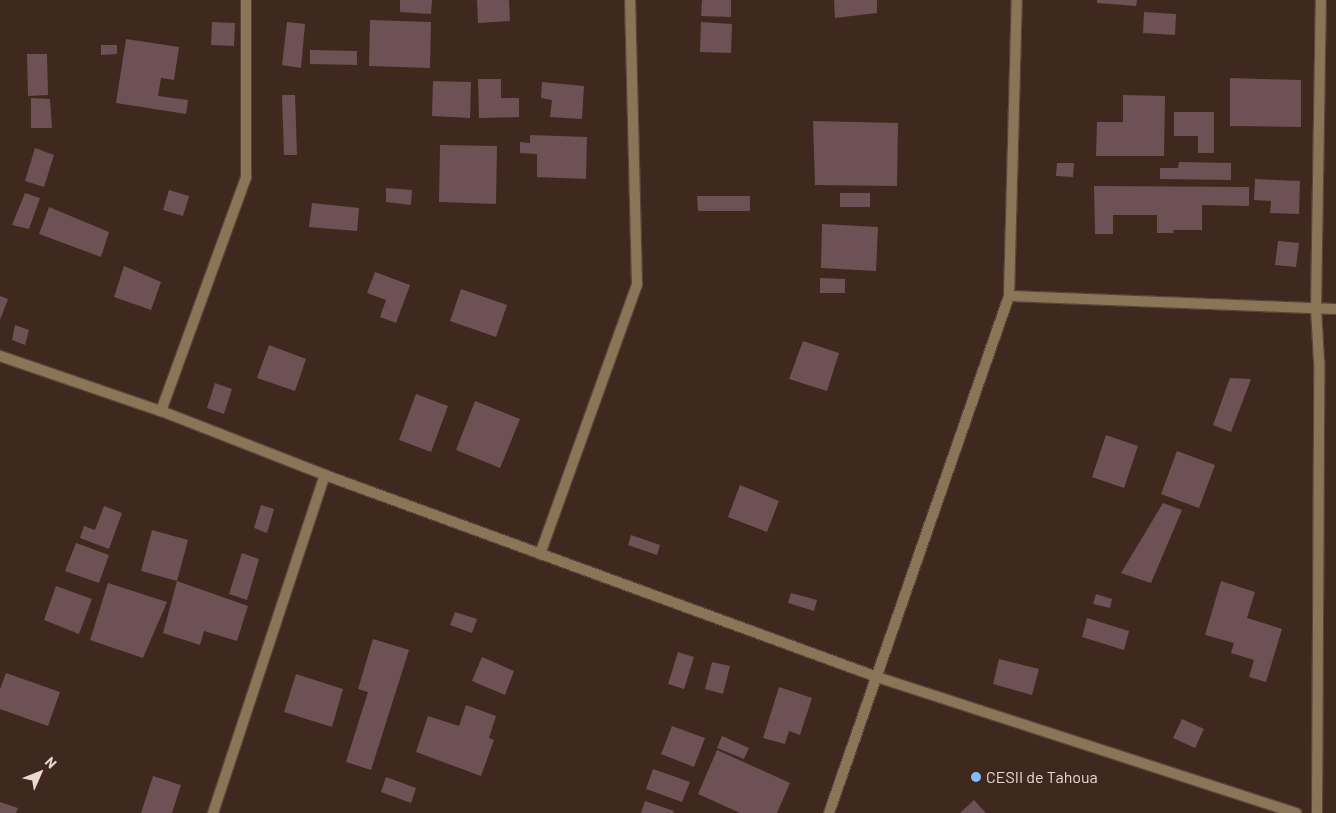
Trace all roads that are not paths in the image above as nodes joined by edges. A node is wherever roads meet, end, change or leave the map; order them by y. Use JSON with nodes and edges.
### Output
{"nodes":[{"id":1,"x":246,"y":0,"type":"edge"},
{"id":2,"x":630,"y":0,"type":"edge"},
{"id":3,"x":1017,"y":0,"type":"edge"},
{"id":4,"x":1322,"y":0,"type":"edge"},
{"id":5,"x":1009,"y":296,"type":"junction"},
{"id":6,"x":1316,"y":309,"type":"junction"},
{"id":7,"x":1336,"y":309,"type":"edge"},
{"id":8,"x":0,"y":356,"type":"edge"},
{"id":9,"x":162,"y":411,"type":"junction"},
{"id":10,"x":324,"y":475,"type":"junction"},
{"id":11,"x":540,"y":554,"type":"junction"},
{"id":12,"x":876,"y":677,"type":"junction"},
{"id":13,"x":213,"y":813,"type":"edge"},
{"id":14,"x":829,"y":813,"type":"edge"},
{"id":15,"x":1296,"y":813,"type":"edge"},
{"id":16,"x":1317,"y":813,"type":"edge"}],
"edges":[{"from":1,"to":9,"type":"street"},
{"from":2,"to":11,"type":"street"},
{"from":3,"to":5,"type":"street"},
{"from":4,"to":6,"type":"street"},
{"from":5,"to":6,"type":"street"},
{"from":5,"to":12,"type":"street"},
{"from":6,"to":7,"type":"street"},
{"from":6,"to":16,"type":"street"},
{"from":8,"to":9,"type":"street"},
{"from":9,"to":10,"type":"street"},
{"from":10,"to":11,"type":"street"},
{"from":10,"to":13,"type":"street"},
{"from":11,"to":12,"type":"street"},
{"from":12,"to":14,"type":"street"},
{"from":12,"to":15,"type":"street"}]}
